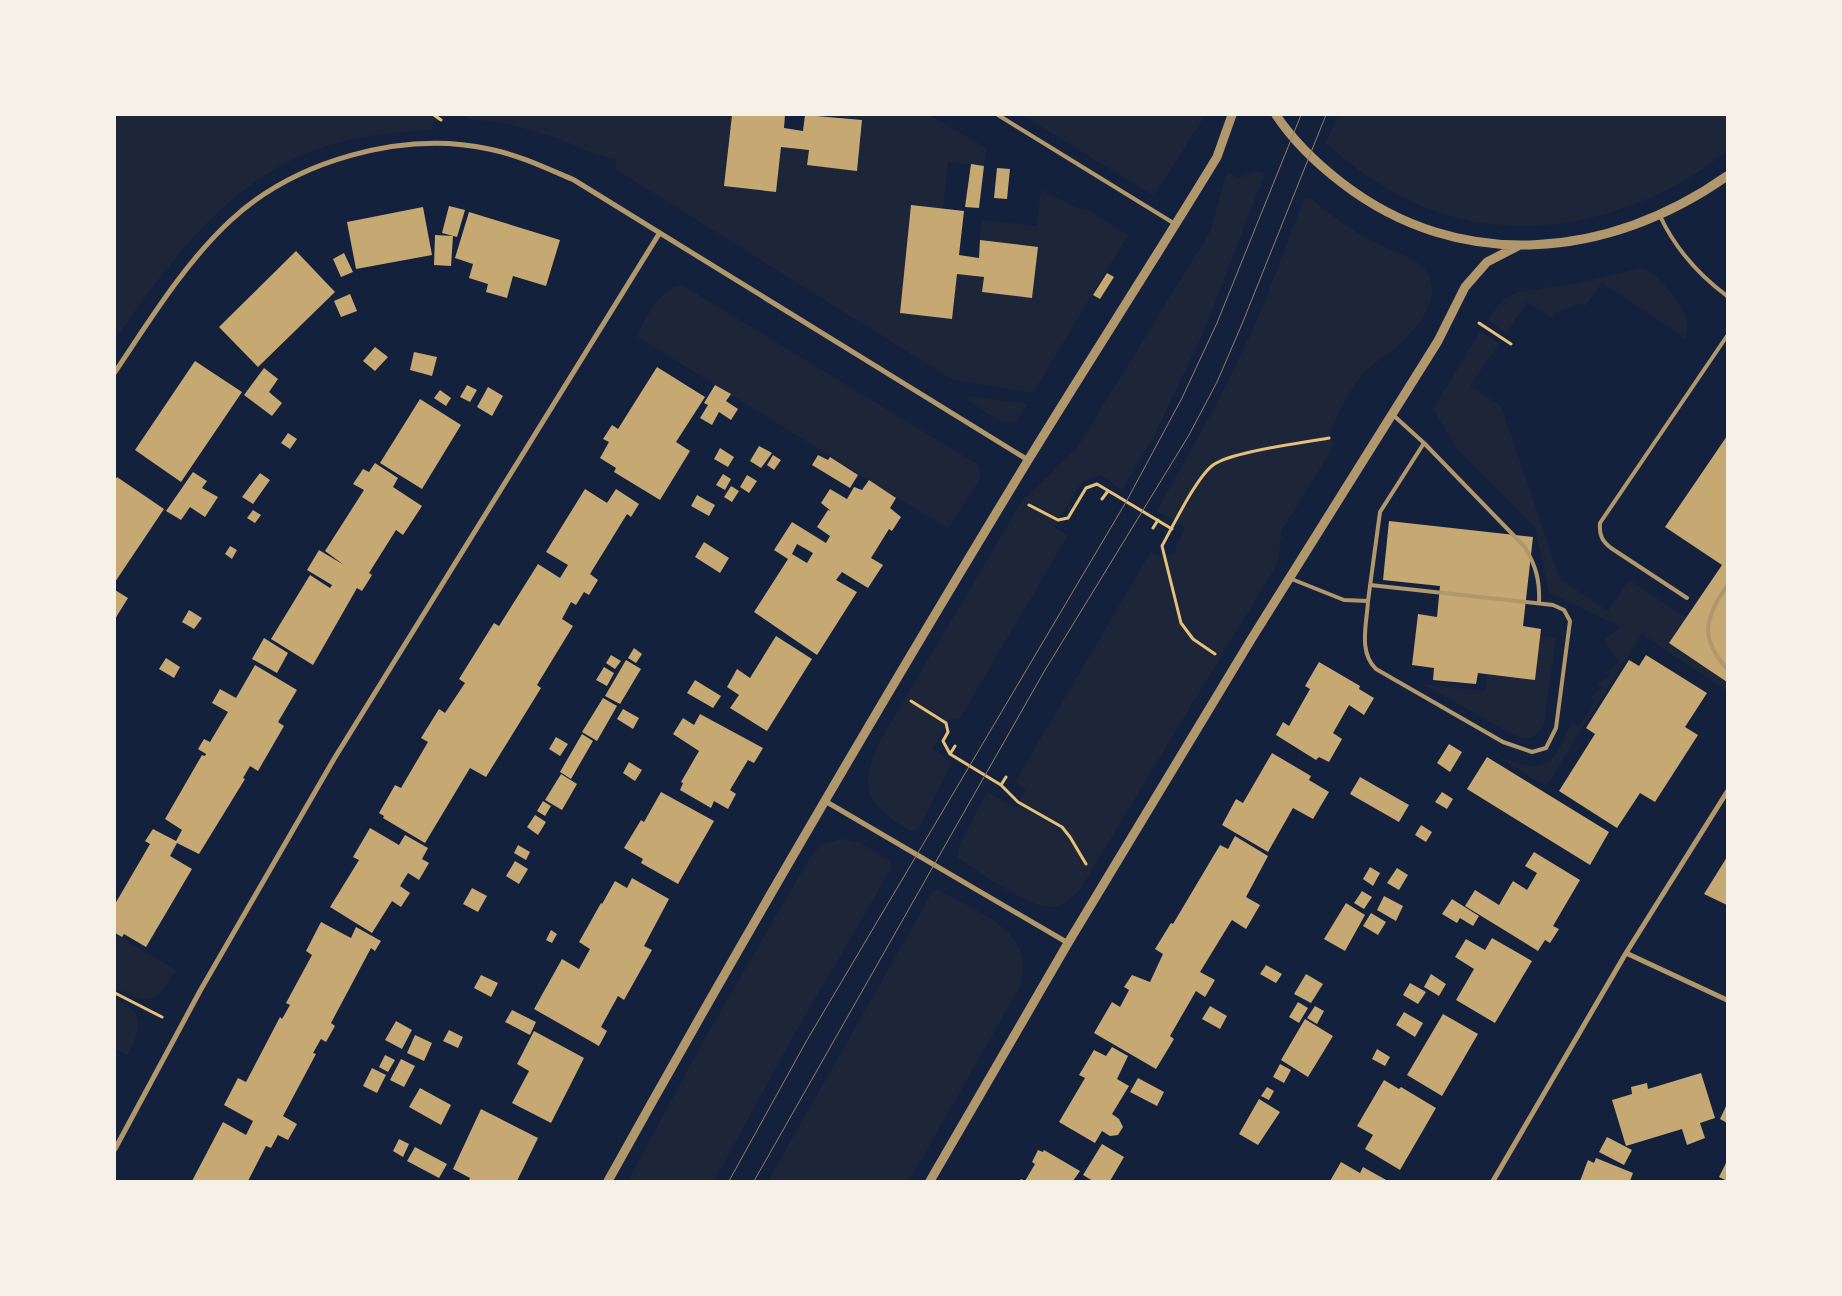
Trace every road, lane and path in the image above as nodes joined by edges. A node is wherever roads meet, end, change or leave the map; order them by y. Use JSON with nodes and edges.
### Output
{"nodes":[{"id":1,"x":998,"y":115,"type":"edge"},
{"id":2,"x":1232,"y":115,"type":"edge"},
{"id":3,"x":1276,"y":115,"type":"edge"},
{"id":4,"x":1727,"y":176,"type":"edge"},
{"id":5,"x":1660,"y":216,"type":"junction"},
{"id":6,"x":1175,"y":224,"type":"junction"},
{"id":7,"x":659,"y":234,"type":"junction"},
{"id":8,"x":1518,"y":246,"type":"junction"},
{"id":9,"x":1727,"y":296,"type":"edge"},
{"id":10,"x":1480,"y":323,"type":"dead end"},
{"id":11,"x":1727,"y":336,"type":"edge"},
{"id":12,"x":1511,"y":344,"type":"dead end"},
{"id":13,"x":115,"y":372,"type":"edge"},
{"id":14,"x":1392,"y":414,"type":"junction"},
{"id":15,"x":1329,"y":438,"type":"dead end"},
{"id":16,"x":1424,"y":443,"type":"junction"},
{"id":17,"x":1028,"y":460,"type":"junction"},
{"id":18,"x":1108,"y":491,"type":"junction"},
{"id":19,"x":1008,"y":494,"type":"junction"},
{"id":20,"x":1102,"y":499,"type":"dead end"},
{"id":21,"x":1158,"y":520,"type":"junction"},
{"id":22,"x":1153,"y":528,"type":"dead end"},
{"id":23,"x":1172,"y":528,"type":"junction"},
{"id":24,"x":1288,"y":577,"type":"junction"},
{"id":25,"x":1370,"y":585,"type":"junction"},
{"id":26,"x":1727,"y":586,"type":"edge"},
{"id":27,"x":1687,"y":598,"type":"dead end"},
{"id":28,"x":1368,"y":601,"type":"junction"},
{"id":29,"x":1539,"y":603,"type":"junction"},
{"id":30,"x":1234,"y":666,"type":"junction"},
{"id":31,"x":1727,"y":669,"type":"edge"},
{"id":32,"x":891,"y":689,"type":"junction"},
{"id":33,"x":955,"y":746,"type":"dead end"},
{"id":34,"x":950,"y":754,"type":"junction"},
{"id":35,"x":1006,"y":777,"type":"dead end"},
{"id":36,"x":1001,"y":785,"type":"junction"},
{"id":37,"x":1727,"y":792,"type":"edge"},
{"id":38,"x":825,"y":801,"type":"junction"},
{"id":39,"x":1105,"y":880,"type":"junction"},
{"id":40,"x":1068,"y":943,"type":"junction"},
{"id":41,"x":1626,"y":953,"type":"junction"},
{"id":42,"x":115,"y":993,"type":"edge"},
{"id":43,"x":1727,"y":1000,"type":"edge"},
{"id":44,"x":180,"y":1026,"type":"junction"},
{"id":45,"x":115,"y":1149,"type":"edge"},
{"id":46,"x":608,"y":1181,"type":"edge"},
{"id":47,"x":930,"y":1181,"type":"edge"},
{"id":48,"x":1493,"y":1181,"type":"edge"}],
"edges":[{"from":1,"to":6,"type":"lane"},
{"from":2,"to":6,"type":"street"},
{"from":3,"to":8,"type":"street"},
{"from":4,"to":5,"type":"street"},
{"from":5,"to":8,"type":"street"},
{"from":5,"to":9,"type":"lane"},
{"from":6,"to":17,"type":"street"},
{"from":7,"to":13,"type":"street"},
{"from":7,"to":17,"type":"street"},
{"from":7,"to":44,"type":"street"},
{"from":8,"to":14,"type":"street"},
{"from":10,"to":12,"type":"path"},
{"from":11,"to":27,"type":"lane"},
{"from":14,"to":16,"type":"lane"},
{"from":14,"to":24,"type":"street"},
{"from":15,"to":23,"type":"path"},
{"from":16,"to":25,"type":"lane"},
{"from":16,"to":29,"type":"lane"},
{"from":17,"to":19,"type":"street"},
{"from":18,"to":19,"type":"path"},
{"from":18,"to":20,"type":"path"},
{"from":18,"to":21,"type":"path"},
{"from":19,"to":32,"type":"street"},
{"from":21,"to":22,"type":"path"},
{"from":21,"to":23,"type":"path"},
{"from":23,"to":30,"type":"path"},
{"from":24,"to":28,"type":"lane"},
{"from":24,"to":30,"type":"street"},
{"from":25,"to":28,"type":"lane"},
{"from":25,"to":29,"type":"lane"},
{"from":26,"to":31,"type":"lane"},
{"from":28,"to":29,"type":"lane"},
{"from":30,"to":39,"type":"street"},
{"from":32,"to":34,"type":"path"},
{"from":32,"to":38,"type":"street"},
{"from":33,"to":34,"type":"path"},
{"from":34,"to":36,"type":"path"},
{"from":35,"to":36,"type":"path"},
{"from":36,"to":39,"type":"path"},
{"from":37,"to":41,"type":"street"},
{"from":38,"to":40,"type":"street"},
{"from":38,"to":46,"type":"street"},
{"from":39,"to":40,"type":"street"},
{"from":40,"to":47,"type":"street"},
{"from":41,"to":43,"type":"street"},
{"from":41,"to":48,"type":"street"},
{"from":42,"to":44,"type":"path"},
{"from":44,"to":45,"type":"street"}]}
